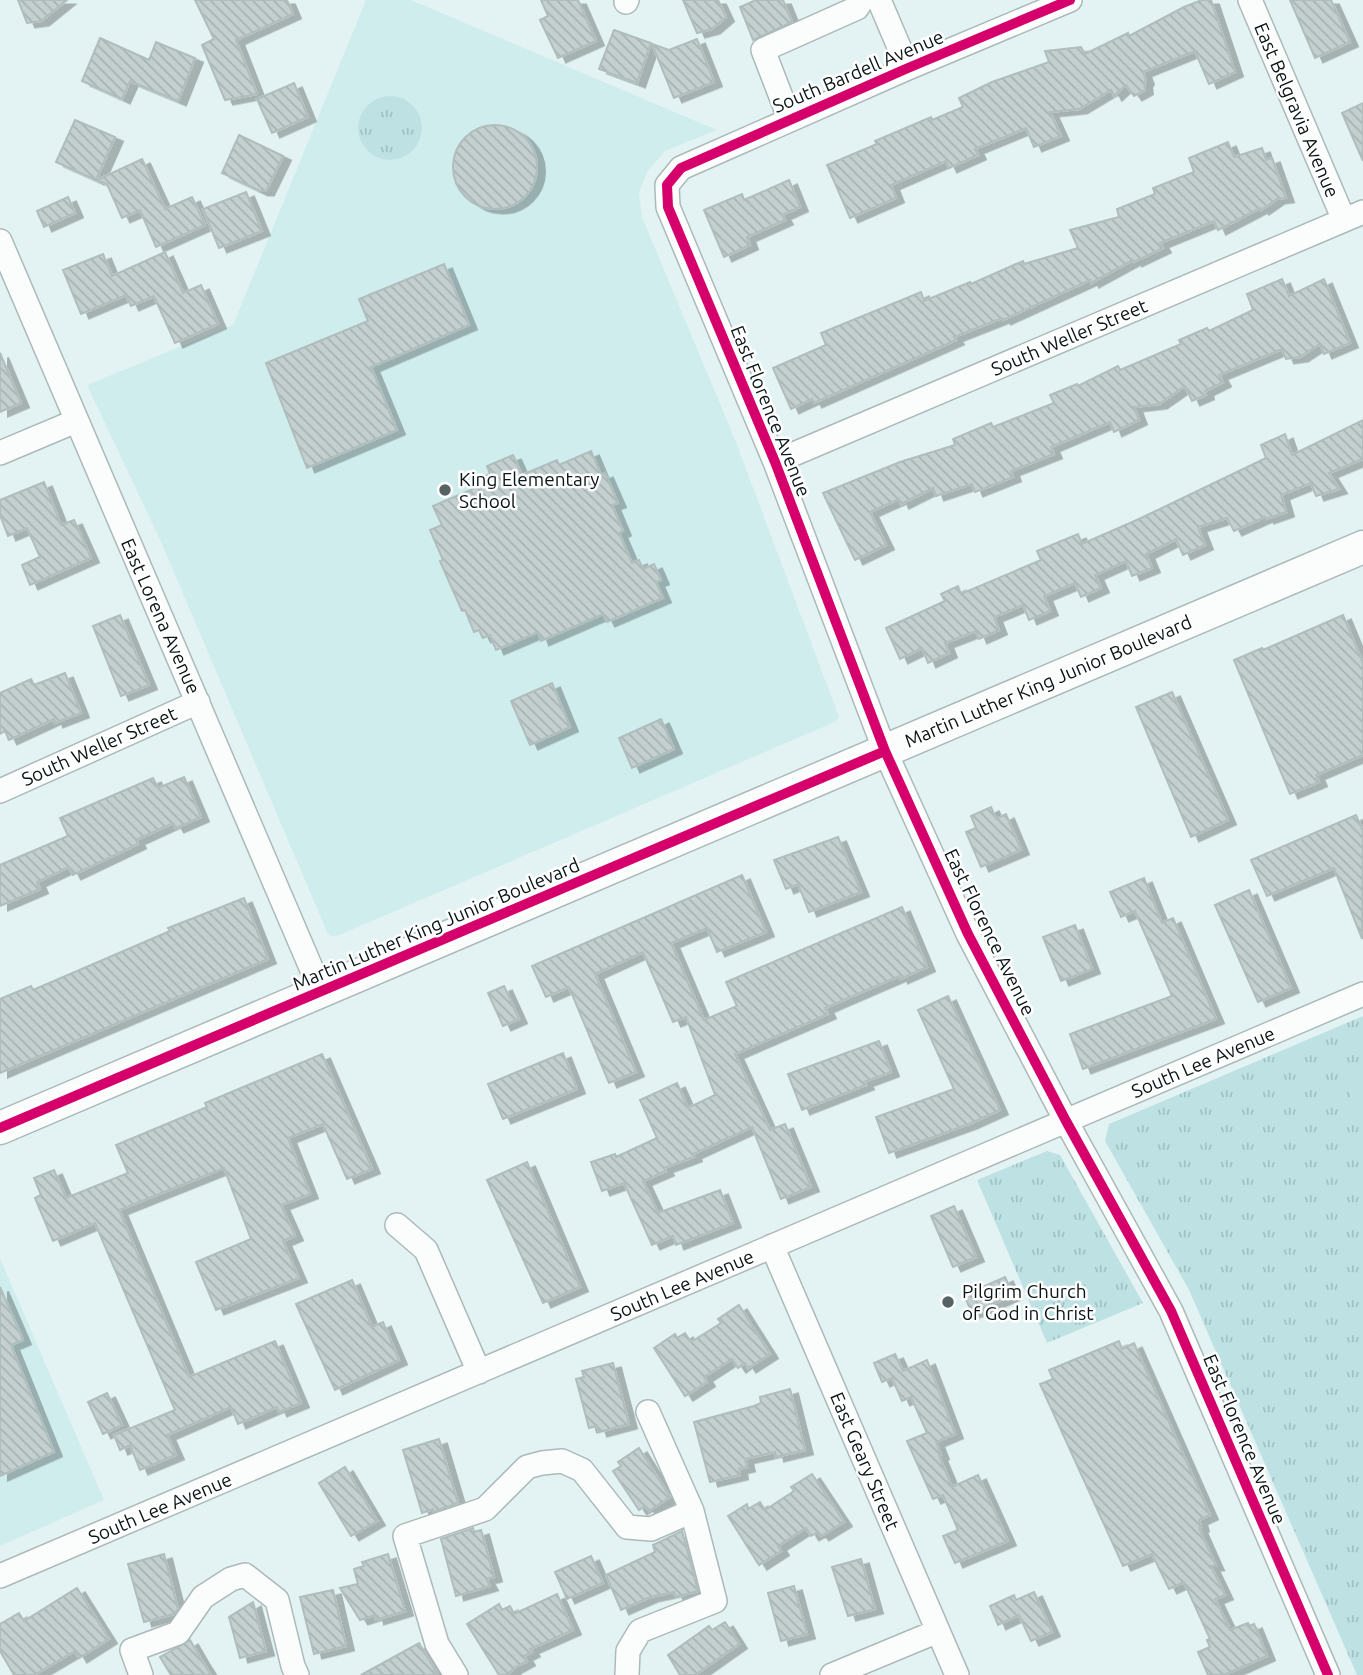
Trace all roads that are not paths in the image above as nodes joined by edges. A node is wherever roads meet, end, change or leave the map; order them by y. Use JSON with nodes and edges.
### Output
{"nodes":[{"id":1,"x":862,"y":0,"type":"edge"},
{"id":2,"x":879,"y":0,"type":"edge"},
{"id":3,"x":1070,"y":0,"type":"edge"},
{"id":4,"x":1250,"y":0,"type":"edge"},
{"id":5,"x":908,"y":68,"type":"junction"},
{"id":6,"x":790,"y":120,"type":"junction"},
{"id":7,"x":667,"y":185,"type":"joint"},
{"id":8,"x":1354,"y":216,"type":"edge"},
{"id":9,"x":0,"y":241,"type":"edge"},
{"id":10,"x":76,"y":421,"type":"junction"},
{"id":11,"x":0,"y":453,"type":"edge"},
{"id":12,"x":775,"y":462,"type":"junction"},
{"id":13,"x":1363,"y":547,"type":"edge"},
{"id":14,"x":198,"y":702,"type":"junction"},
{"id":15,"x":885,"y":751,"type":"junction"},
{"id":16,"x":0,"y":791,"type":"edge"},
{"id":17,"x":321,"y":991,"type":"junction"},
{"id":18,"x":1363,"y":994,"type":"edge"},
{"id":19,"x":1066,"y":1121,"type":"junction"},
{"id":20,"x":0,"y":1128,"type":"edge"},
{"id":21,"x":397,"y":1225,"type":"dead end"},
{"id":22,"x":772,"y":1247,"type":"junction"},
{"id":23,"x":480,"y":1372,"type":"junction"},
{"id":24,"x":648,"y":1412,"type":"dead end"},
{"id":25,"x":692,"y":1511,"type":"junction"},
{"id":26,"x":0,"y":1576,"type":"edge"},
{"id":27,"x":938,"y":1631,"type":"junction"},
{"id":28,"x":141,"y":1675,"type":"edge"},
{"id":29,"x":298,"y":1675,"type":"edge"},
{"id":30,"x":456,"y":1675,"type":"edge"},
{"id":31,"x":627,"y":1675,"type":"edge"},
{"id":32,"x":832,"y":1675,"type":"edge"},
{"id":33,"x":957,"y":1675,"type":"edge"},
{"id":34,"x":1328,"y":1675,"type":"edge"}],
"edges":[{"from":1,"to":6,"type":"street"},
{"from":2,"to":5,"type":"street"},
{"from":3,"to":5,"type":"street","name":"South Bardell Avenue"},
{"from":4,"to":8,"type":"street","name":"East Belgravia Avenue"},
{"from":5,"to":6,"type":"street","name":"South Bardell Avenue"},
{"from":6,"to":7,"type":"street","name":"South Bardell Avenue"},
{"from":7,"to":12,"type":"street","name":"East Florence Avenue"},
{"from":8,"to":12,"type":"street","name":"South Weller Street"},
{"from":9,"to":10,"type":"street","name":"East Lorena Avenue"},
{"from":10,"to":11,"type":"street"},
{"from":10,"to":14,"type":"street","name":"East Lorena Avenue"},
{"from":12,"to":15,"type":"street","name":"East Florence Avenue"},
{"from":13,"to":15,"type":"street","name":"Martin Luther King Junior Boulevard"},
{"from":14,"to":16,"type":"street","name":"South Weller Street"},
{"from":14,"to":17,"type":"street","name":"East Lorena Avenue"},
{"from":15,"to":17,"type":"street","name":"Martin Luther King Junior Boulevard"},
{"from":15,"to":19,"type":"street","name":"East Florence Avenue"},
{"from":17,"to":20,"type":"street","name":"Martin Luther King Junior Boulevard"},
{"from":18,"to":19,"type":"street","name":"South Lee Avenue"},
{"from":19,"to":22,"type":"street","name":"South Lee Avenue"},
{"from":19,"to":34,"type":"street","name":"East Florence Avenue"},
{"from":21,"to":23,"type":"street"},
{"from":22,"to":23,"type":"street","name":"South Lee Avenue"},
{"from":22,"to":27,"type":"street","name":"East Geary Street"},
{"from":23,"to":26,"type":"street","name":"South Lee Avenue"},
{"from":24,"to":25,"type":"street"},
{"from":25,"to":30,"type":"street"},
{"from":25,"to":31,"type":"street"},
{"from":27,"to":32,"type":"street"},
{"from":27,"to":33,"type":"street","name":"East Geary Street"},
{"from":28,"to":29,"type":"street"}]}
